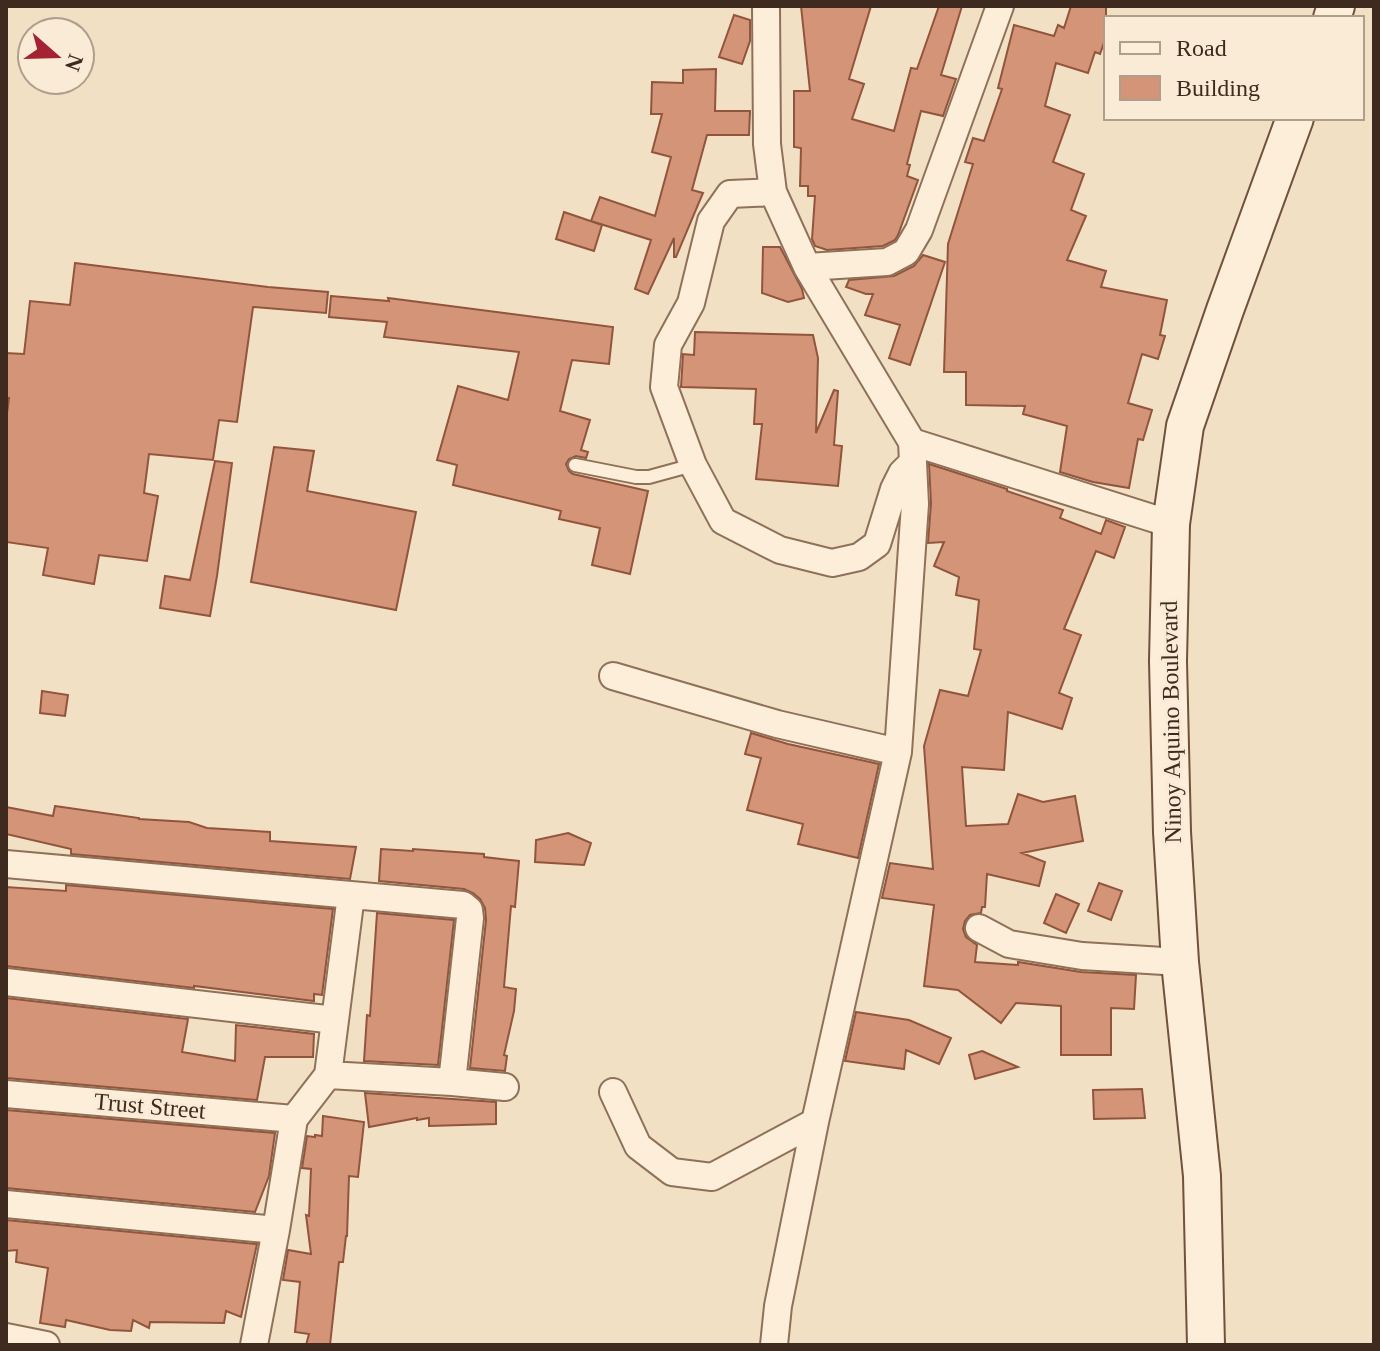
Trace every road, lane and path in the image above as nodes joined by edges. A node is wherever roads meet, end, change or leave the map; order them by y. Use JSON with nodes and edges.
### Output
{"nodes":[{"id":1,"x":766,"y":6,"type":"edge"},
{"id":2,"x":1000,"y":6,"type":"edge"},
{"id":3,"x":1294,"y":120,"type":"edge"},
{"id":4,"x":773,"y":192,"type":"junction"},
{"id":5,"x":807,"y":267,"type":"junction"},
{"id":6,"x":912,"y":452,"type":"junction"},
{"id":7,"x":575,"y":465,"type":"dead end"},
{"id":8,"x":693,"y":465,"type":"junction"},
{"id":9,"x":1171,"y":524,"type":"junction"},
{"id":10,"x":613,"y":676,"type":"dead end"},
{"id":11,"x":898,"y":752,"type":"junction"},
{"id":12,"x":6,"y":864,"type":"edge"},
{"id":13,"x":351,"y":895,"type":"junction"},
{"id":14,"x":979,"y":928,"type":"dead end"},
{"id":15,"x":1180,"y":962,"type":"junction"},
{"id":16,"x":6,"y":982,"type":"edge"},
{"id":17,"x":335,"y":1020,"type":"junction"},
{"id":18,"x":328,"y":1075,"type":"junction"},
{"id":19,"x":452,"y":1082,"type":"junction"},
{"id":20,"x":505,"y":1087,"type":"dead end"},
{"id":21,"x":613,"y":1092,"type":"dead end"},
{"id":22,"x":6,"y":1094,"type":"edge"},
{"id":23,"x":294,"y":1119,"type":"junction"},
{"id":24,"x":815,"y":1122,"type":"junction"},
{"id":25,"x":6,"y":1204,"type":"edge"},
{"id":26,"x":276,"y":1230,"type":"junction"},
{"id":27,"x":6,"y":1337,"type":"edge"},
{"id":28,"x":46,"y":1345,"type":"edge"},
{"id":29,"x":254,"y":1345,"type":"edge"},
{"id":30,"x":774,"y":1345,"type":"edge"},
{"id":31,"x":1206,"y":1345,"type":"edge"}],
"edges":[{"from":1,"to":4,"type":"street"},
{"from":2,"to":5,"type":"street"},
{"from":3,"to":9,"type":"main road","name":"Ninoy Aquino Boulevard"},
{"from":4,"to":5,"type":"street"},
{"from":4,"to":8,"type":"street"},
{"from":5,"to":6,"type":"street"},
{"from":6,"to":8,"type":"street"},
{"from":6,"to":9,"type":"street"},
{"from":6,"to":11,"type":"street"},
{"from":7,"to":8,"type":"lane"},
{"from":9,"to":15,"type":"main road","name":"Ninoy Aquino Boulevard"},
{"from":10,"to":11,"type":"street"},
{"from":11,"to":24,"type":"street"},
{"from":12,"to":13,"type":"street"},
{"from":13,"to":17,"type":"street"},
{"from":13,"to":19,"type":"street"},
{"from":14,"to":15,"type":"street"},
{"from":15,"to":31,"type":"main road","name":"Ninoy Aquino Boulevard"},
{"from":16,"to":17,"type":"street"},
{"from":17,"to":18,"type":"street"},
{"from":18,"to":19,"type":"street"},
{"from":18,"to":23,"type":"street"},
{"from":19,"to":20,"type":"street"},
{"from":21,"to":24,"type":"street"},
{"from":22,"to":23,"type":"street","name":"Trust Street"},
{"from":23,"to":26,"type":"street"},
{"from":24,"to":30,"type":"street"},
{"from":25,"to":26,"type":"street"},
{"from":26,"to":29,"type":"street"},
{"from":27,"to":28,"type":"street"}]}
